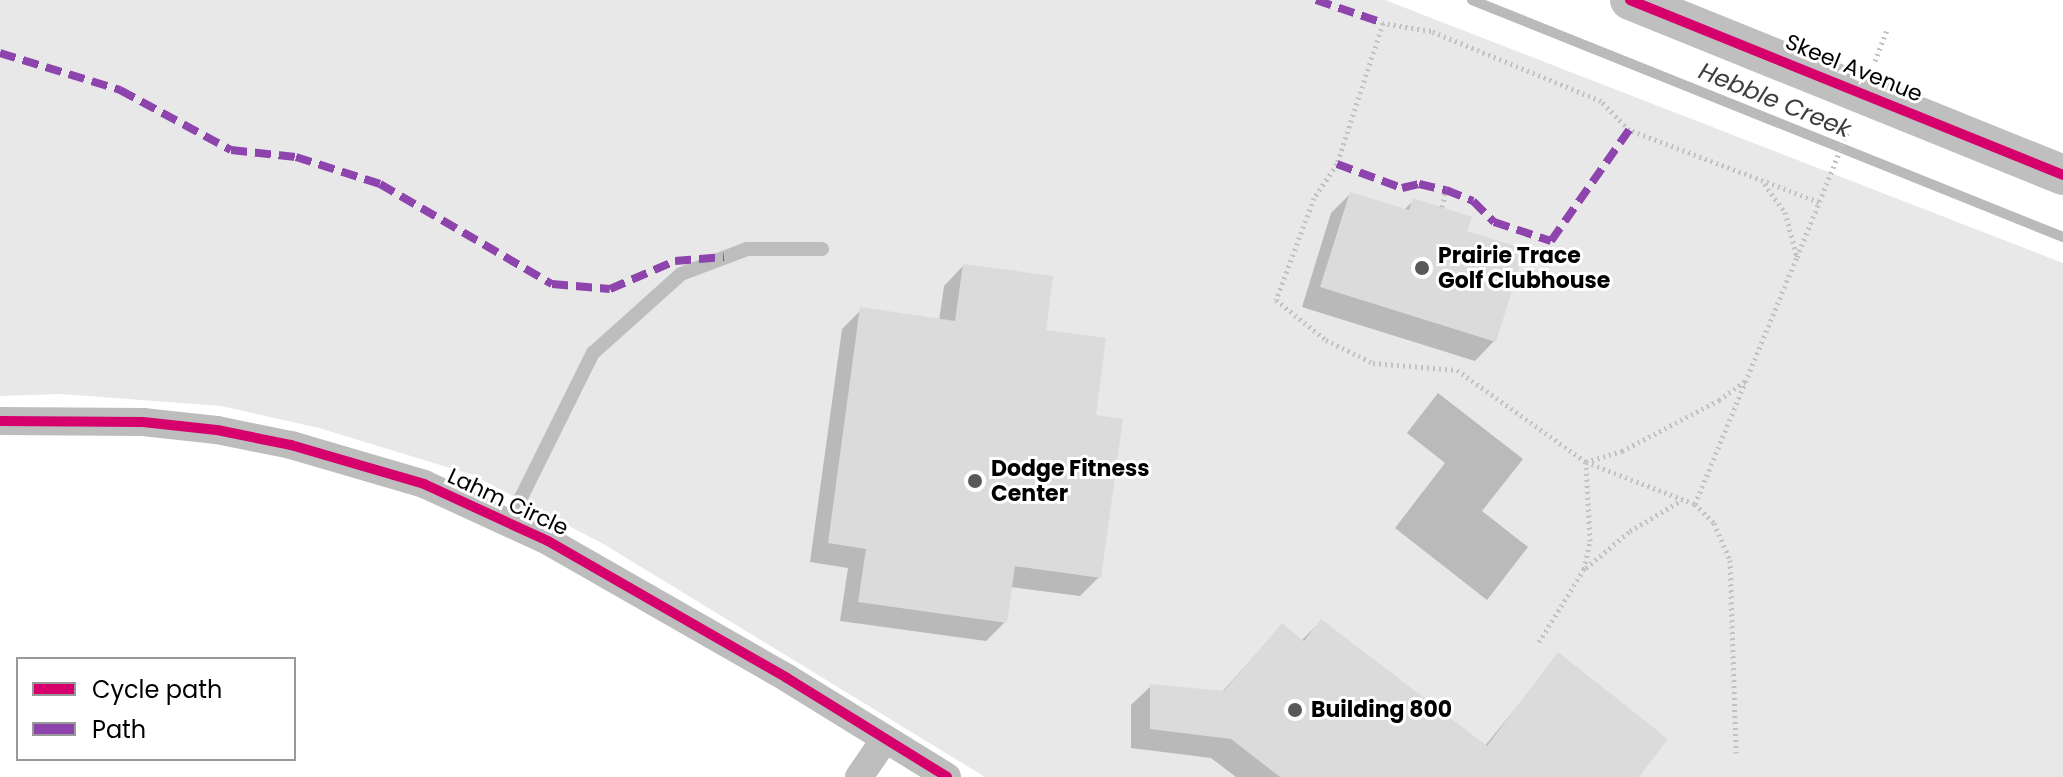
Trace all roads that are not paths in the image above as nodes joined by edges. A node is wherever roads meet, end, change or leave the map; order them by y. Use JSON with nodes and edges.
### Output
{"nodes":[{"id":1,"x":1630,"y":0,"type":"edge"},
{"id":2,"x":2063,"y":175,"type":"edge"},
{"id":3,"x":822,"y":249,"type":"dead end"},
{"id":4,"x":0,"y":421,"type":"edge"},
{"id":5,"x":509,"y":522,"type":"junction"},
{"id":6,"x":885,"y":739,"type":"junction"},
{"id":7,"x":859,"y":777,"type":"edge"},
{"id":8,"x":947,"y":777,"type":"edge"}],
"edges":[{"from":1,"to":2,"type":"street","name":"Skeel Avenue"},
{"from":3,"to":5,"type":"lane"},
{"from":4,"to":5,"type":"street","name":"Lahm Circle"},
{"from":5,"to":6,"type":"street","name":"Lahm Circle"},
{"from":6,"to":7,"type":"street"},
{"from":6,"to":8,"type":"street","name":"Lahm Circle"}]}
